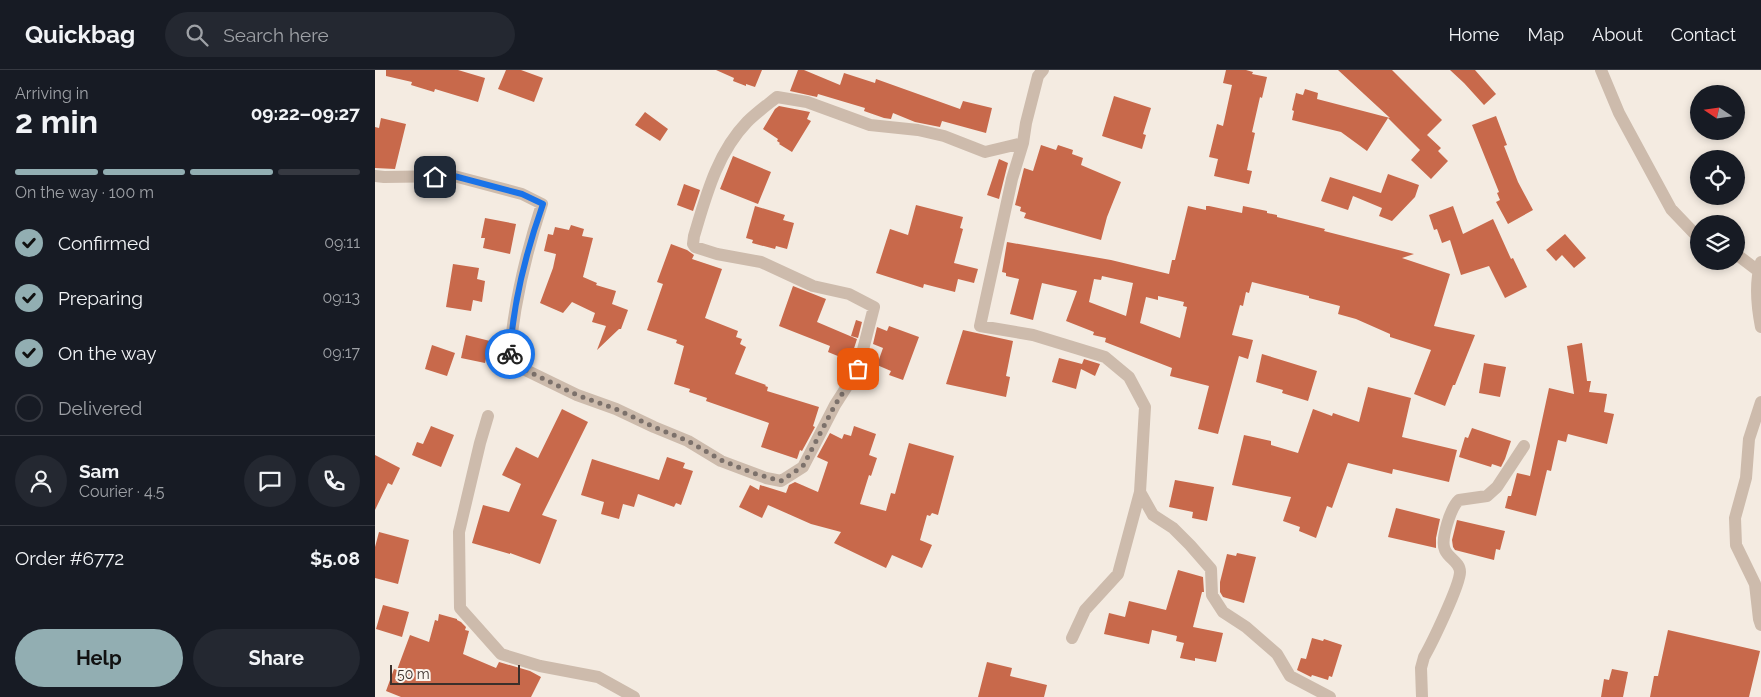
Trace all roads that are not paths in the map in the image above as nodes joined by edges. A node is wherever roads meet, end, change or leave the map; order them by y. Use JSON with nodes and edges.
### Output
{"nodes":[{"id":1,"x":1043,"y":70,"type":"edge"},
{"id":2,"x":1601,"y":70,"type":"edge"},
{"id":3,"x":1023,"y":143,"type":"junction"},
{"id":4,"x":375,"y":176,"type":"edge"},
{"id":5,"x":1690,"y":229,"type":"edge"},
{"id":6,"x":1745,"y":260,"type":"edge"},
{"id":7,"x":1760,"y":269,"type":"edge"},
{"id":8,"x":1761,"y":327,"type":"edge"},
{"id":9,"x":1761,"y":402,"type":"edge"},
{"id":10,"x":488,"y":416,"type":"dead end"},
{"id":11,"x":1524,"y":446,"type":"dead end"},
{"id":12,"x":1140,"y":492,"type":"junction"},
{"id":13,"x":1761,"y":625,"type":"edge"},
{"id":14,"x":1072,"y":638,"type":"dead end"},
{"id":15,"x":634,"y":697,"type":"edge"},
{"id":16,"x":1330,"y":697,"type":"edge"},
{"id":17,"x":1422,"y":697,"type":"edge"}],
"edges":[{"from":1,"to":3,"type":"street"},
{"from":2,"to":5,"type":"street"},
{"from":3,"to":4,"type":"street"},
{"from":3,"to":12,"type":"street"},
{"from":6,"to":7,"type":"street"},
{"from":7,"to":8,"type":"street"},
{"from":9,"to":13,"type":"street"},
{"from":10,"to":15,"type":"street"},
{"from":11,"to":17,"type":"street"},
{"from":12,"to":14,"type":"street"},
{"from":12,"to":16,"type":"street"}]}
